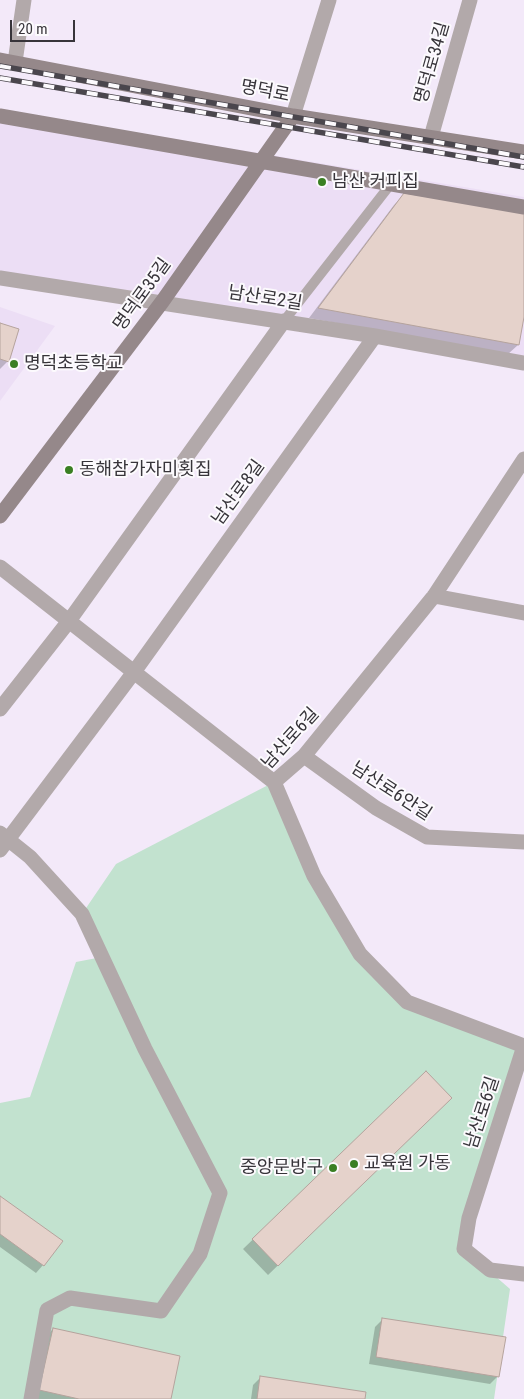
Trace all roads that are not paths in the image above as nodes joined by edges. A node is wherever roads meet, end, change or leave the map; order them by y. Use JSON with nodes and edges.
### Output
{"nodes":[{"id":1,"x":24,"y":0,"type":"edge"},
{"id":2,"x":329,"y":0,"type":"edge"},
{"id":3,"x":470,"y":0,"type":"edge"},
{"id":4,"x":7,"y":61,"type":"edge"},
{"id":5,"x":0,"y":116,"type":"edge"},
{"id":6,"x":293,"y":116,"type":"junction"},
{"id":7,"x":431,"y":137,"type":"junction"},
{"id":8,"x":524,"y":152,"type":"edge"},
{"id":9,"x":260,"y":163,"type":"junction"},
{"id":10,"x":390,"y":184,"type":"junction"},
{"id":11,"x":524,"y":207,"type":"edge"},
{"id":12,"x":0,"y":278,"type":"edge"},
{"id":13,"x":162,"y":302,"type":"junction"},
{"id":14,"x":284,"y":321,"type":"junction"},
{"id":15,"x":375,"y":336,"type":"junction"},
{"id":16,"x":524,"y":363,"type":"edge"},
{"id":17,"x":524,"y":459,"type":"edge"},
{"id":18,"x":0,"y":516,"type":"edge"},
{"id":19,"x":0,"y":566,"type":"edge"},
{"id":20,"x":434,"y":596,"type":"junction"},
{"id":21,"x":524,"y":613,"type":"edge"},
{"id":22,"x":69,"y":621,"type":"junction"},
{"id":23,"x":134,"y":672,"type":"junction"},
{"id":24,"x":0,"y":709,"type":"edge"},
{"id":25,"x":304,"y":756,"type":"junction"},
{"id":26,"x":274,"y":782,"type":"junction"},
{"id":27,"x":3,"y":841,"type":"edge"},
{"id":28,"x":524,"y":842,"type":"edge"},
{"id":29,"x":524,"y":1274,"type":"edge"},
{"id":30,"x":31,"y":1399,"type":"edge"}],
"edges":[{"from":1,"to":4,"type":"street"},
{"from":2,"to":6,"type":"street"},
{"from":3,"to":7,"type":"street","name":"명덕로34길"},
{"from":4,"to":6,"type":"main road","name":"명덕로"},
{"from":5,"to":9,"type":"main road"},
{"from":6,"to":7,"type":"main road","name":"명덕로"},
{"from":6,"to":9,"type":"main road","name":"명덕로35길"},
{"from":7,"to":8,"type":"main road","name":"명덕로"},
{"from":9,"to":10,"type":"main road"},
{"from":9,"to":13,"type":"main road","name":"명덕로35길"},
{"from":10,"to":11,"type":"main road"},
{"from":10,"to":14,"type":"lane"},
{"from":12,"to":13,"type":"street","name":"남산로2길"},
{"from":13,"to":14,"type":"street","name":"남산로2길"},
{"from":13,"to":18,"type":"main road","name":"명덕로35길"},
{"from":14,"to":15,"type":"street","name":"남산로2길"},
{"from":14,"to":22,"type":"street"},
{"from":15,"to":16,"type":"street","name":"남산로2길"},
{"from":15,"to":23,"type":"street","name":"남산로8길"},
{"from":17,"to":20,"type":"street","name":"남산로6길"},
{"from":19,"to":22,"type":"street"},
{"from":20,"to":21,"type":"street"},
{"from":20,"to":25,"type":"street","name":"남산로6길"},
{"from":22,"to":23,"type":"street"},
{"from":22,"to":24,"type":"street"},
{"from":23,"to":26,"type":"street"},
{"from":23,"to":27,"type":"street","name":"남산로8길"},
{"from":25,"to":26,"type":"street","name":"남산로6길"},
{"from":25,"to":28,"type":"street","name":"남산로6안길"},
{"from":26,"to":29,"type":"street","name":"남산로6길"},
{"from":27,"to":30,"type":"street"}]}
